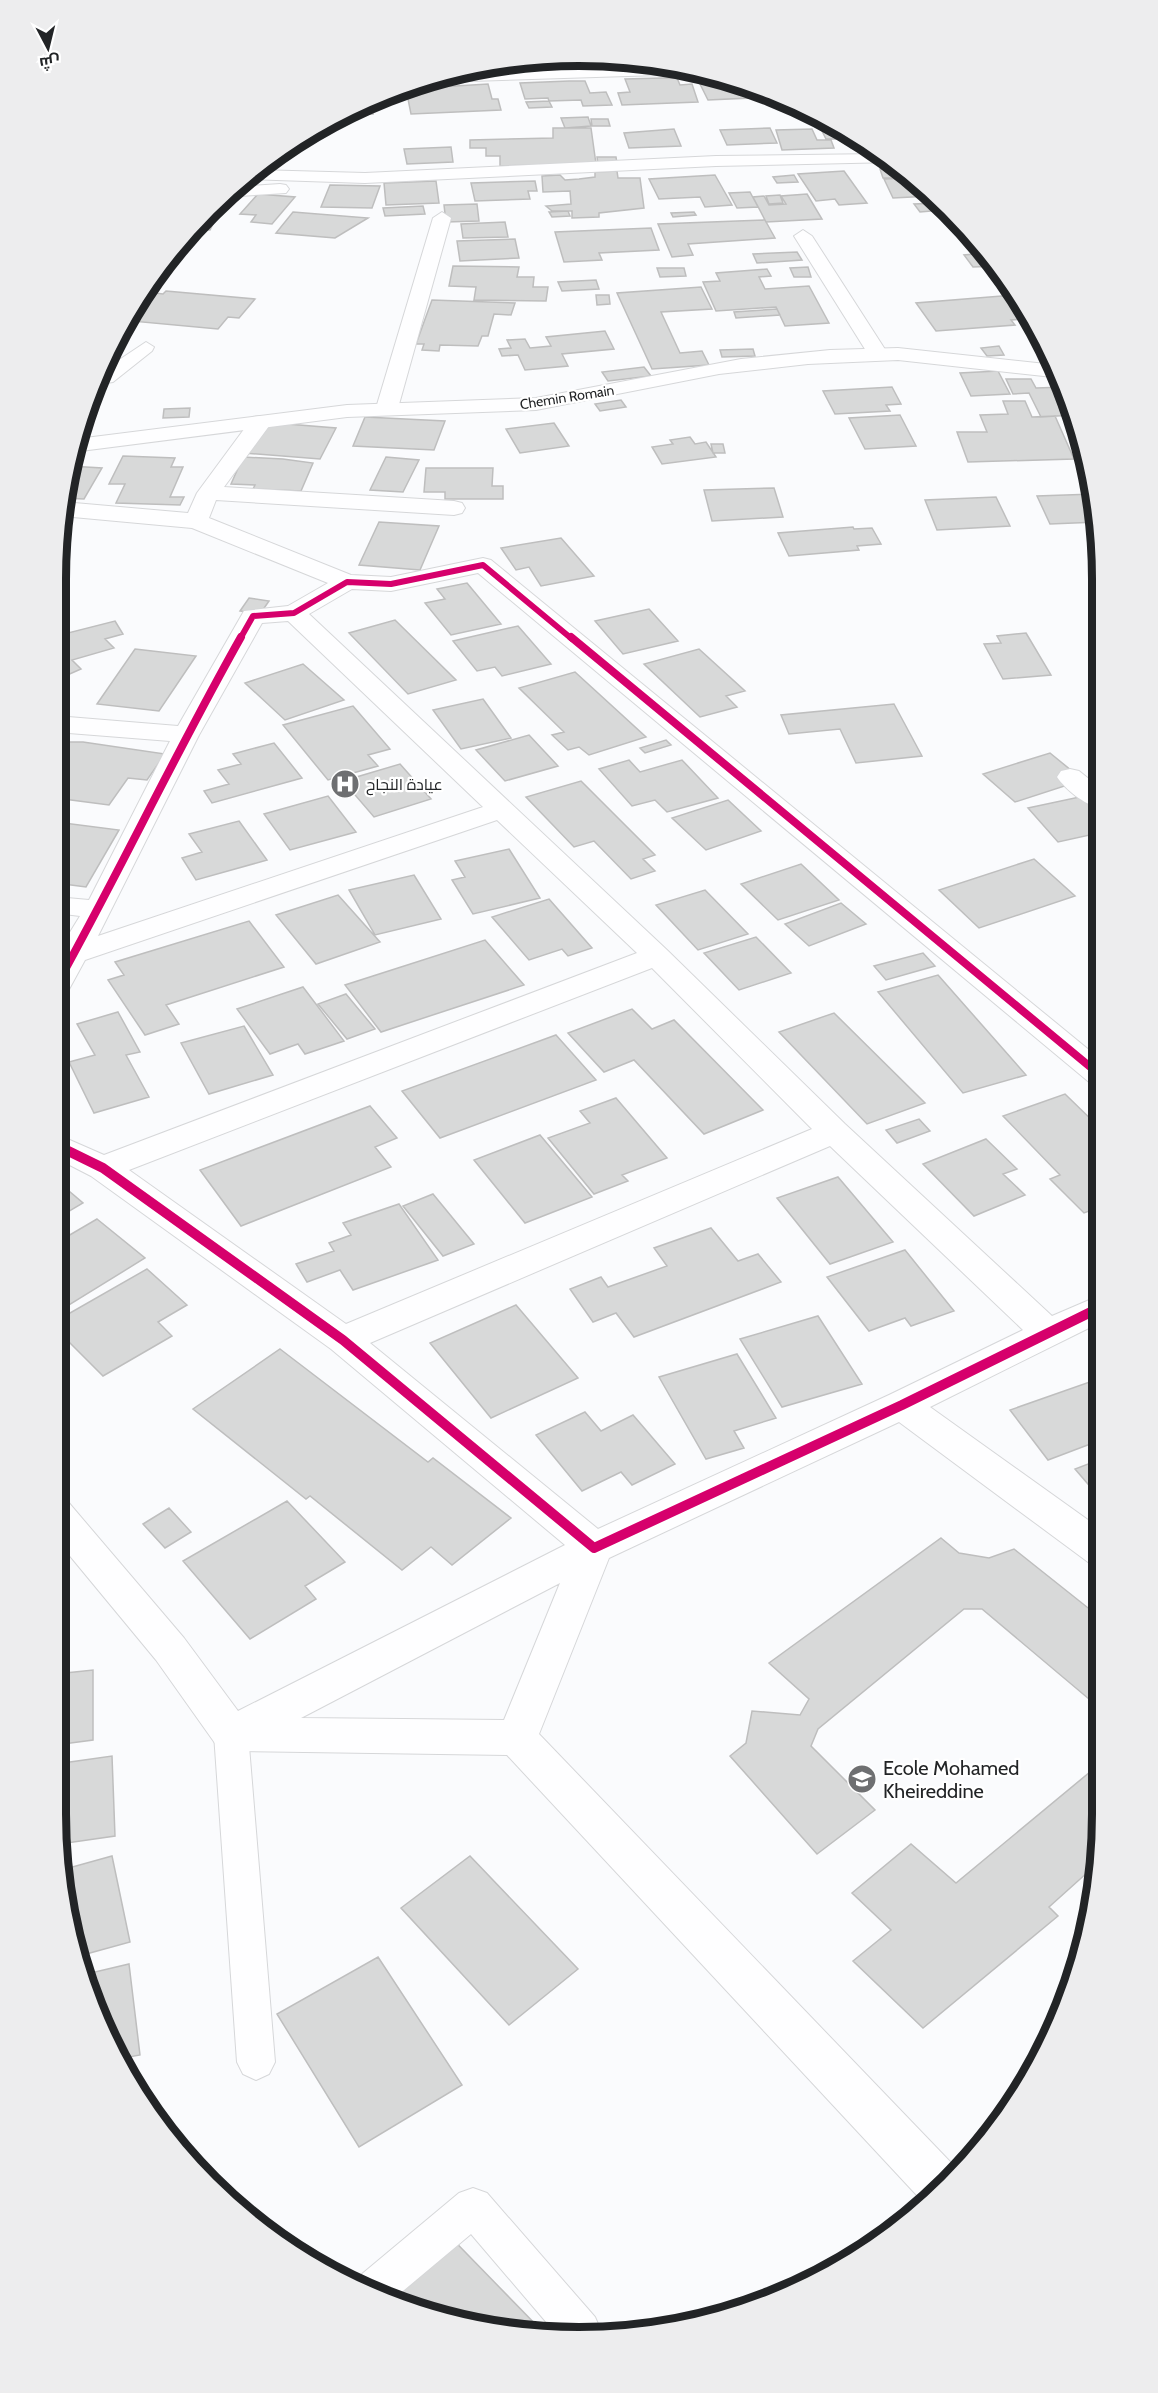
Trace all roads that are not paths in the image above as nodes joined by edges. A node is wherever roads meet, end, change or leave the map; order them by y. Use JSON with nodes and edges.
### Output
{"nodes":[{"id":1,"x":616,"y":67,"type":"edge"},
{"id":2,"x":489,"y":74,"type":"edge"},
{"id":3,"x":874,"y":159,"type":"edge"},
{"id":4,"x":263,"y":175,"type":"edge"},
{"id":5,"x":365,"y":178,"type":"junction"},
{"id":6,"x":243,"y":191,"type":"edge"},
{"id":7,"x":442,"y":218,"type":"dead end"},
{"id":8,"x":803,"y":236,"type":"dead end"},
{"id":9,"x":146,"y":347,"type":"dead end"},
{"id":10,"x":878,"y":354,"type":"junction"},
{"id":11,"x":1047,"y":371,"type":"edge"},
{"id":12,"x":107,"y":378,"type":"edge"},
{"id":13,"x":387,"y":408,"type":"junction"},
{"id":14,"x":261,"y":422,"type":"junction"},
{"id":15,"x":83,"y":445,"type":"edge"},
{"id":16,"x":208,"y":494,"type":"junction"},
{"id":17,"x":454,"y":508,"type":"dead end"},
{"id":18,"x":70,"y":510,"type":"edge"},
{"id":19,"x":196,"y":521,"type":"junction"},
{"id":20,"x":347,"y":582,"type":"junction"},
{"id":21,"x":294,"y":613,"type":"junction"},
{"id":22,"x":66,"y":725,"type":"edge"},
{"id":23,"x":186,"y":735,"type":"junction"},
{"id":24,"x":1071,"y":777,"type":"dead end"},
{"id":25,"x":1092,"y":794,"type":"edge"},
{"id":26,"x":503,"y":809,"type":"junction"},
{"id":27,"x":66,"y":906,"type":"edge"},
{"id":28,"x":98,"y":910,"type":"junction"},
{"id":29,"x":71,"y":955,"type":"junction"},
{"id":30,"x":657,"y":956,"type":"junction"},
{"id":31,"x":66,"y":965,"type":"edge"},
{"id":32,"x":1092,"y":1068,"type":"edge"},
{"id":33,"x":834,"y":1132,"type":"junction"},
{"id":34,"x":66,"y":1150,"type":"edge"},
{"id":35,"x":103,"y":1168,"type":"junction"},
{"id":36,"x":1092,"y":1311,"type":"edge"},
{"id":37,"x":1047,"y":1332,"type":"junction"},
{"id":38,"x":343,"y":1340,"type":"junction"},
{"id":39,"x":902,"y":1405,"type":"junction"},
{"id":40,"x":66,"y":1525,"type":"edge"},
{"id":41,"x":1092,"y":1544,"type":"edge"},
{"id":42,"x":594,"y":1548,"type":"junction"},
{"id":43,"x":231,"y":1734,"type":"junction"},
{"id":44,"x":517,"y":1738,"type":"junction"},
{"id":45,"x":256,"y":2062,"type":"dead end"},
{"id":46,"x":936,"y":2182,"type":"edge"},
{"id":47,"x":378,"y":2286,"type":"edge"},
{"id":48,"x":577,"y":2327,"type":"edge"}],
"edges":[{"from":1,"to":2,"type":"street"},
{"from":3,"to":5,"type":"street"},
{"from":4,"to":5,"type":"street"},
{"from":5,"to":6,"type":"street"},
{"from":7,"to":13,"type":"street"},
{"from":8,"to":10,"type":"street"},
{"from":9,"to":12,"type":"lane"},
{"from":10,"to":11,"type":"street","name":"Chemin Romain"},
{"from":10,"to":13,"type":"street","name":"Chemin Romain"},
{"from":13,"to":14,"type":"street","name":"Chemin Romain"},
{"from":14,"to":15,"type":"street","name":"Chemin Romain"},
{"from":14,"to":16,"type":"street"},
{"from":16,"to":17,"type":"street"},
{"from":16,"to":19,"type":"street"},
{"from":18,"to":19,"type":"street"},
{"from":19,"to":20,"type":"street"},
{"from":20,"to":21,"type":"street"},
{"from":20,"to":32,"type":"street"},
{"from":21,"to":23,"type":"street"},
{"from":21,"to":26,"type":"street"},
{"from":22,"to":23,"type":"street"},
{"from":23,"to":28,"type":"street"},
{"from":24,"to":25,"type":"street"},
{"from":26,"to":29,"type":"street"},
{"from":26,"to":30,"type":"street"},
{"from":27,"to":28,"type":"street"},
{"from":28,"to":29,"type":"street"},
{"from":29,"to":31,"type":"street"},
{"from":30,"to":33,"type":"street"},
{"from":30,"to":35,"type":"street"},
{"from":33,"to":37,"type":"street"},
{"from":33,"to":38,"type":"street"},
{"from":34,"to":35,"type":"street"},
{"from":35,"to":38,"type":"street"},
{"from":36,"to":37,"type":"street"},
{"from":37,"to":39,"type":"street"},
{"from":38,"to":42,"type":"street"},
{"from":39,"to":41,"type":"street"},
{"from":39,"to":42,"type":"street"},
{"from":40,"to":43,"type":"street"},
{"from":42,"to":43,"type":"street"},
{"from":42,"to":44,"type":"street"},
{"from":43,"to":44,"type":"street"},
{"from":43,"to":45,"type":"lane"},
{"from":44,"to":46,"type":"street"},
{"from":47,"to":48,"type":"lane"}]}
